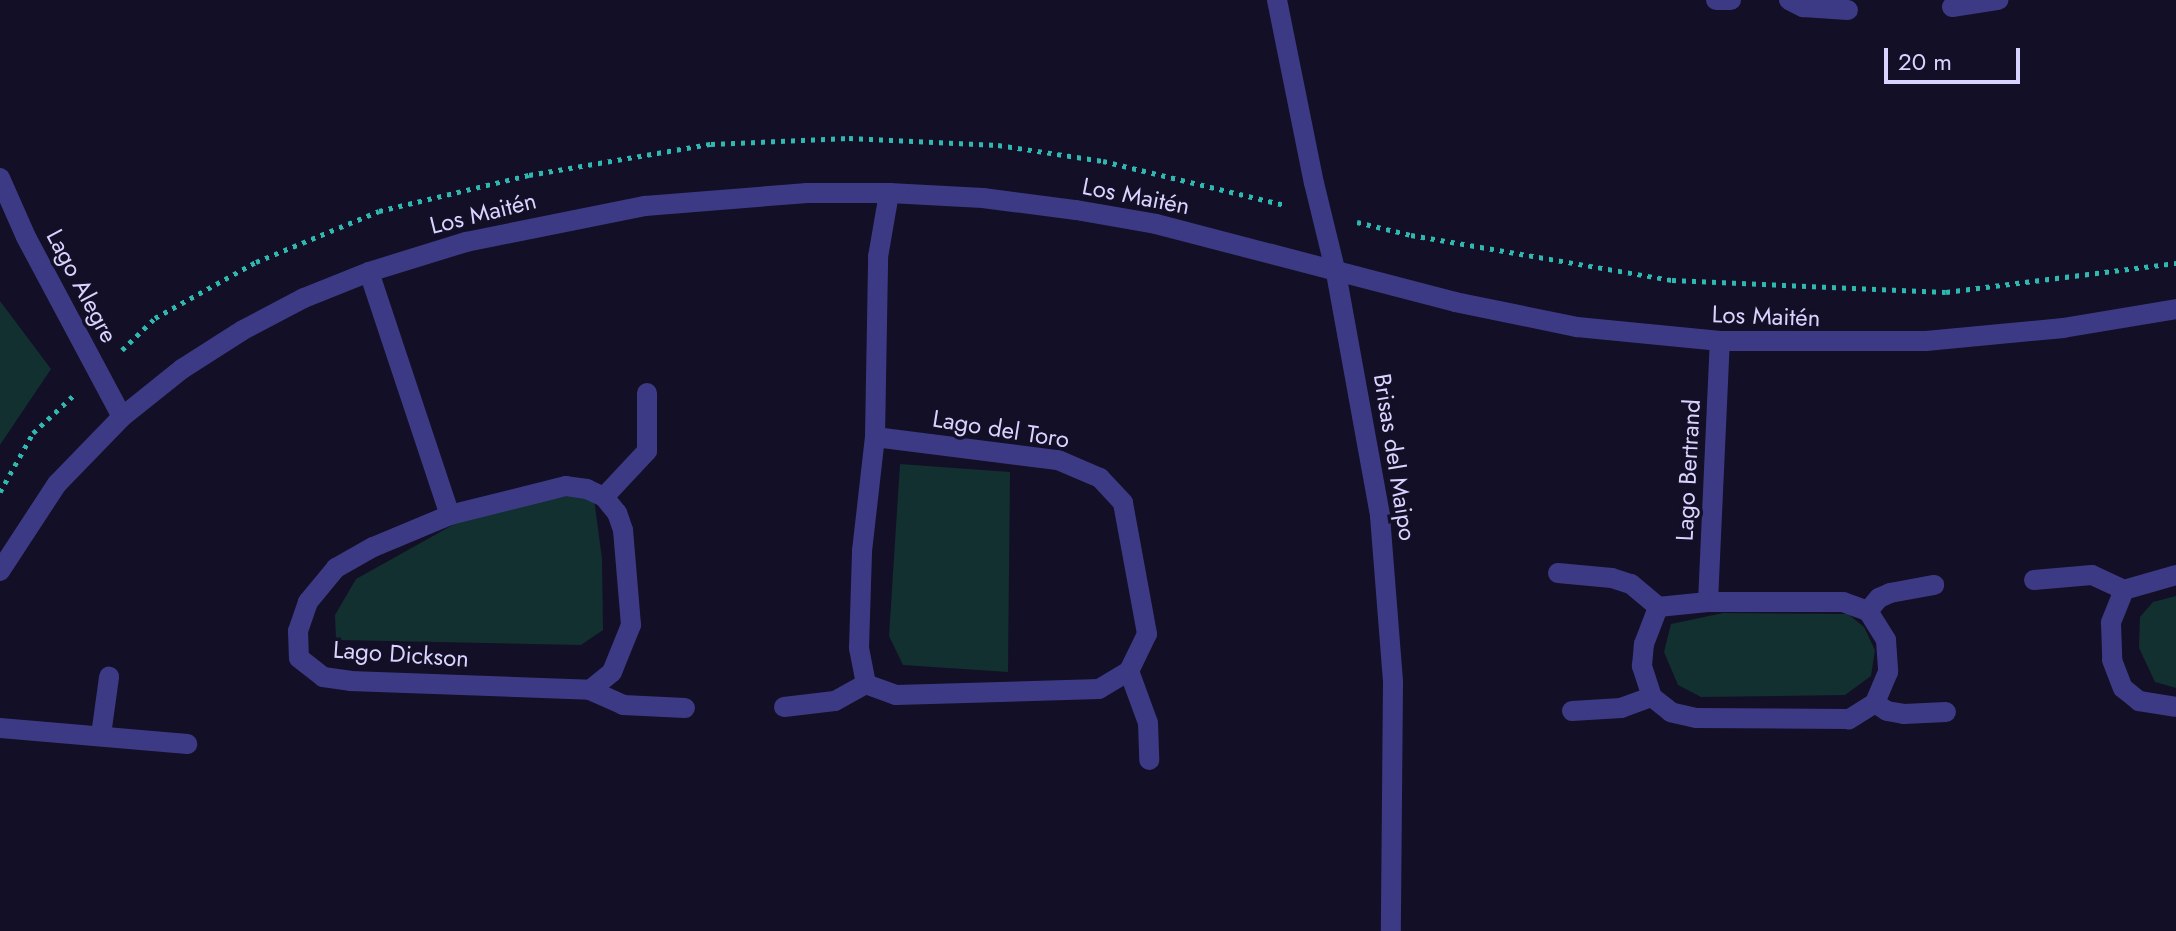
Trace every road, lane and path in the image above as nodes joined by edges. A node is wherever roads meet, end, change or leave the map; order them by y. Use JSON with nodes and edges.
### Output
{"nodes":[{"id":1,"x":1277,"y":0,"type":"edge"},
{"id":2,"x":1716,"y":0,"type":"edge"},
{"id":3,"x":1731,"y":0,"type":"edge"},
{"id":4,"x":1789,"y":0,"type":"edge"},
{"id":5,"x":1998,"y":0,"type":"edge"},
{"id":6,"x":1952,"y":7,"type":"dead end"},
{"id":7,"x":1848,"y":10,"type":"dead end"},
{"id":8,"x":0,"y":178,"type":"edge"},
{"id":9,"x":889,"y":193,"type":"junction"},
{"id":10,"x":369,"y":272,"type":"junction"},
{"id":11,"x":1336,"y":273,"type":"junction"},
{"id":12,"x":2176,"y":309,"type":"edge"},
{"id":13,"x":1720,"y":341,"type":"junction"},
{"id":14,"x":647,"y":393,"type":"dead end"},
{"id":15,"x":122,"y":417,"type":"junction"},
{"id":16,"x":875,"y":437,"type":"junction"},
{"id":17,"x":604,"y":497,"type":"junction"},
{"id":18,"x":450,"y":515,"type":"junction"},
{"id":19,"x":0,"y":571,"type":"edge"},
{"id":20,"x":1558,"y":573,"type":"dead end"},
{"id":21,"x":2176,"y":575,"type":"edge"},
{"id":22,"x":2034,"y":580,"type":"dead end"},
{"id":23,"x":1934,"y":585,"type":"dead end"},
{"id":24,"x":2124,"y":590,"type":"junction"},
{"id":25,"x":1708,"y":602,"type":"junction"},
{"id":26,"x":1658,"y":607,"type":"junction"},
{"id":27,"x":1868,"y":611,"type":"junction"},
{"id":28,"x":1129,"y":671,"type":"junction"},
{"id":29,"x":109,"y":677,"type":"dead end"},
{"id":30,"x":866,"y":684,"type":"junction"},
{"id":31,"x":590,"y":690,"type":"junction"},
{"id":32,"x":1652,"y":697,"type":"junction"},
{"id":33,"x":1875,"y":703,"type":"junction"},
{"id":34,"x":784,"y":707,"type":"dead end"},
{"id":35,"x":2176,"y":707,"type":"edge"},
{"id":36,"x":685,"y":708,"type":"dead end"},
{"id":37,"x":1572,"y":711,"type":"dead end"},
{"id":38,"x":1946,"y":712,"type":"dead end"},
{"id":39,"x":0,"y":728,"type":"edge"},
{"id":40,"x":101,"y":735,"type":"junction"},
{"id":41,"x":187,"y":744,"type":"dead end"},
{"id":42,"x":1149,"y":760,"type":"dead end"},
{"id":43,"x":1391,"y":931,"type":"edge"}],
"edges":[{"from":1,"to":11,"type":"street","name":"Brisas del Maipo"},
{"from":2,"to":3,"type":"street"},
{"from":4,"to":7,"type":"street"},
{"from":5,"to":6,"type":"street"},
{"from":8,"to":15,"type":"street","name":"Lago Alegre"},
{"from":9,"to":10,"type":"street","name":"Los Maitén"},
{"from":9,"to":11,"type":"street","name":"Los Maitén"},
{"from":9,"to":16,"type":"street"},
{"from":10,"to":15,"type":"street","name":"Los Maitén"},
{"from":10,"to":18,"type":"street"},
{"from":11,"to":13,"type":"street","name":"Los Maitén"},
{"from":11,"to":43,"type":"street","name":"Brisas del Maipo"},
{"from":12,"to":13,"type":"street","name":"Los Maitén"},
{"from":13,"to":25,"type":"street","name":"Lago Bertrand"},
{"from":14,"to":17,"type":"street"},
{"from":15,"to":19,"type":"street","name":"Los Maitén"},
{"from":16,"to":28,"type":"street","name":"Lago del Toro"},
{"from":16,"to":30,"type":"street"},
{"from":17,"to":18,"type":"street","name":"Lago Dickson"},
{"from":17,"to":31,"type":"street"},
{"from":18,"to":31,"type":"street","name":"Lago Dickson"},
{"from":20,"to":26,"type":"street"},
{"from":21,"to":24,"type":"street"},
{"from":22,"to":24,"type":"street"},
{"from":23,"to":27,"type":"street"},
{"from":24,"to":35,"type":"street"},
{"from":25,"to":26,"type":"street"},
{"from":25,"to":27,"type":"street"},
{"from":26,"to":32,"type":"street"},
{"from":27,"to":33,"type":"street"},
{"from":28,"to":30,"type":"street"},
{"from":28,"to":42,"type":"street"},
{"from":29,"to":40,"type":"street"},
{"from":30,"to":34,"type":"street"},
{"from":31,"to":36,"type":"street","name":"Lago Dickson"},
{"from":32,"to":33,"type":"street"},
{"from":32,"to":37,"type":"street"},
{"from":33,"to":38,"type":"street"},
{"from":39,"to":40,"type":"street"},
{"from":40,"to":41,"type":"street"}]}
